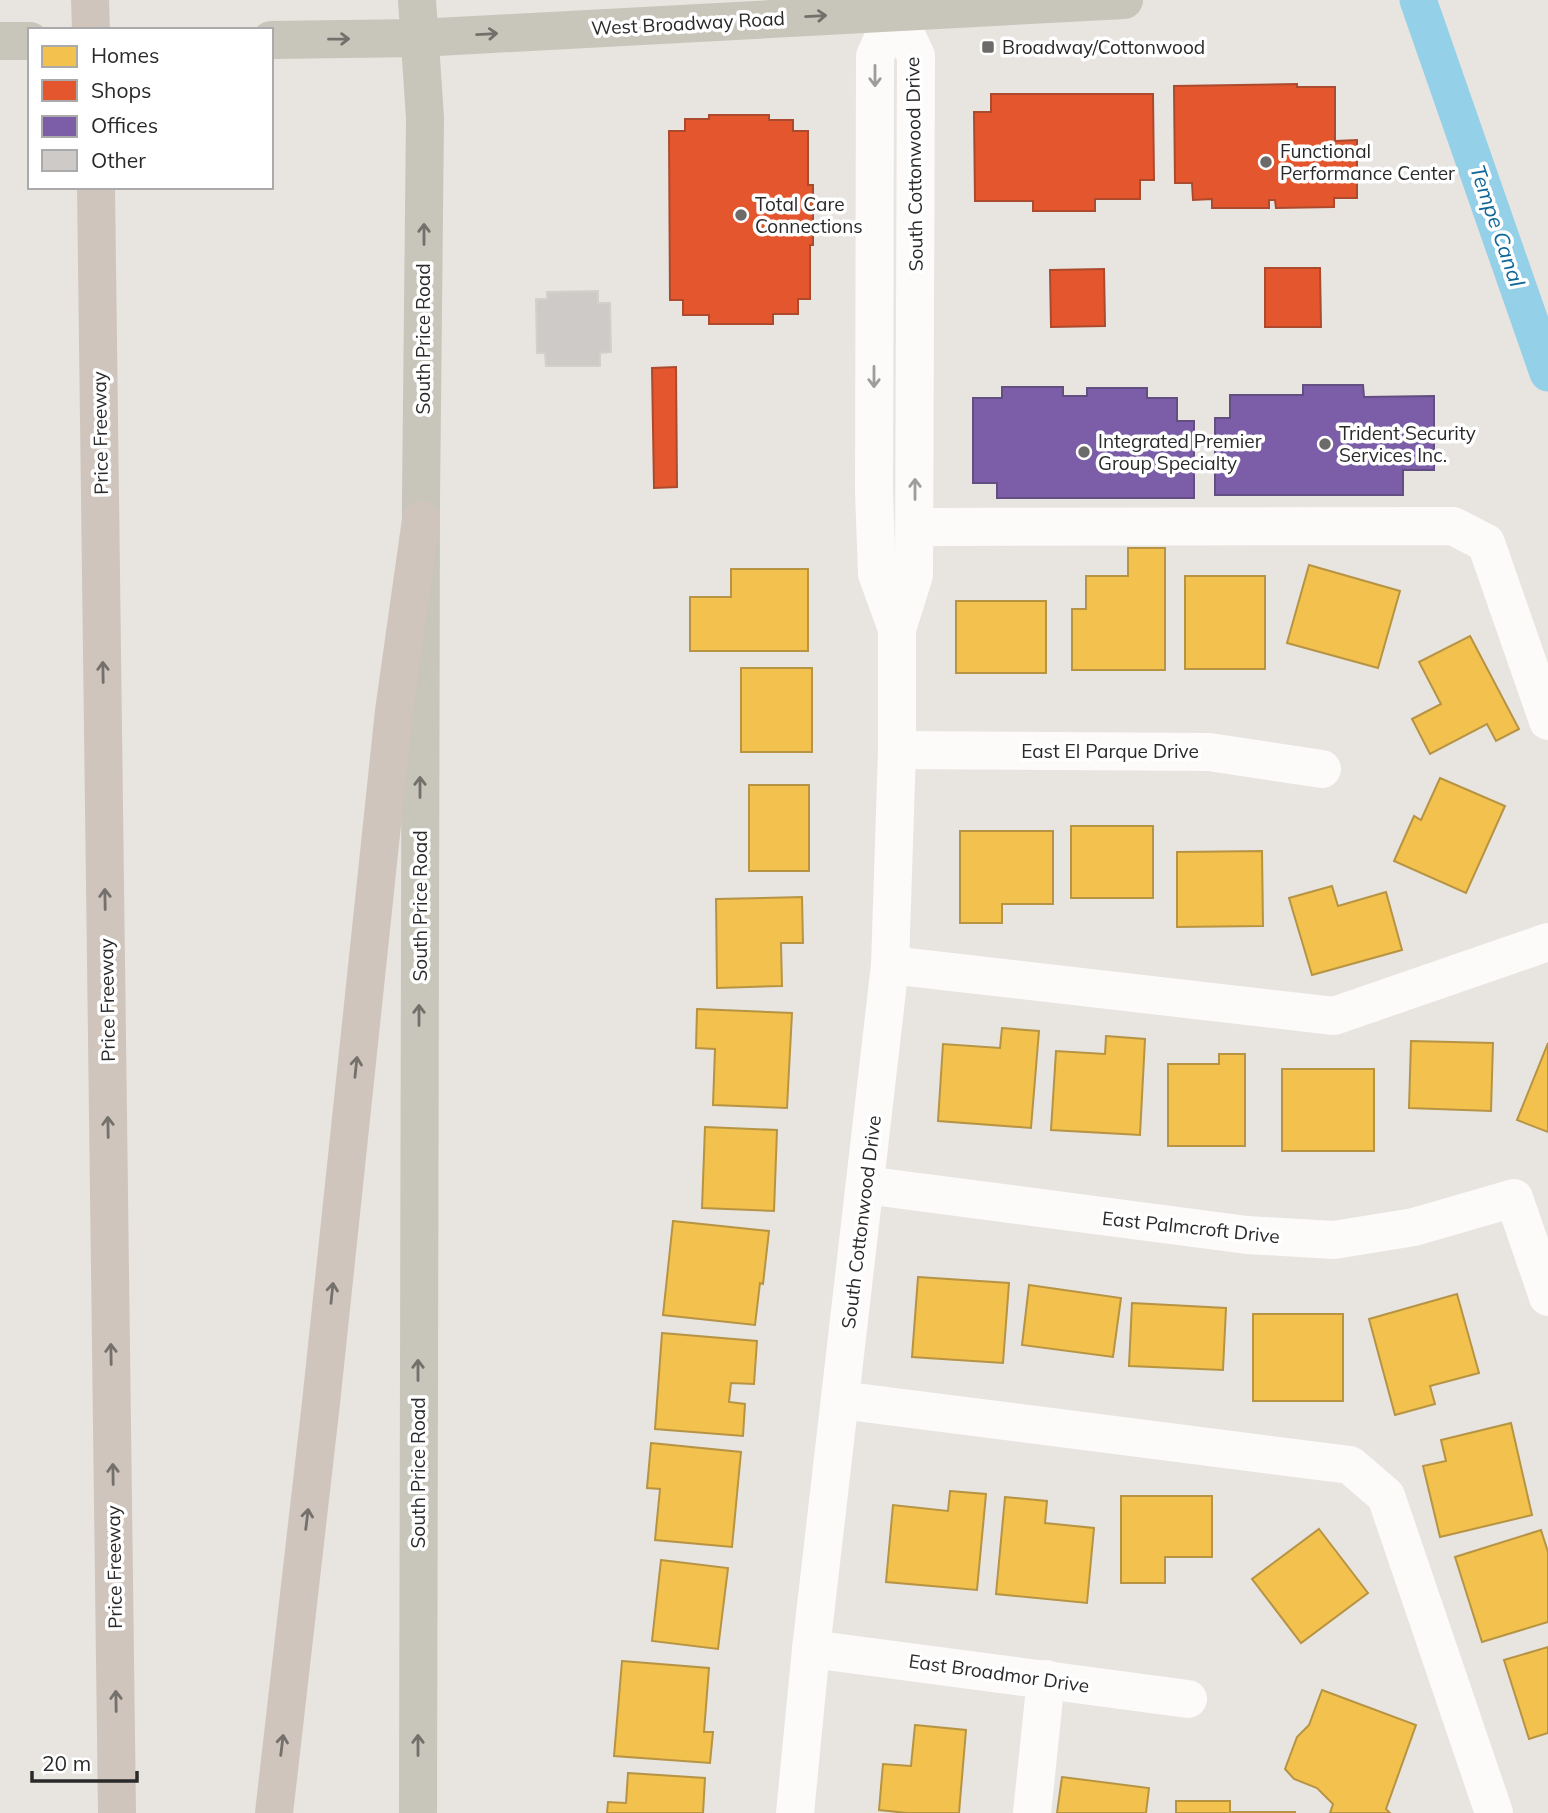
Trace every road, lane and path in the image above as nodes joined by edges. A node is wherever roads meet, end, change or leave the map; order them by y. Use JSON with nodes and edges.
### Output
{"nodes":[{"id":1,"x":90,"y":0,"type":"edge"},
{"id":2,"x":417,"y":0,"type":"edge"},
{"id":3,"x":1124,"y":0,"type":"edge"},
{"id":4,"x":898,"y":6,"type":"edge"},
{"id":5,"x":91,"y":28,"type":"edge"},
{"id":6,"x":419,"y":38,"type":"junction"},
{"id":7,"x":273,"y":40,"type":"edge"},
{"id":8,"x":0,"y":41,"type":"edge"},
{"id":9,"x":28,"y":41,"type":"edge"},
{"id":10,"x":96,"y":189,"type":"edge"},
{"id":11,"x":874,"y":289,"type":"junction"},
{"id":12,"x":915,"y":350,"type":"junction"},
{"id":13,"x":421,"y":520,"type":"junction"},
{"id":14,"x":915,"y":527,"type":"junction"},
{"id":15,"x":897,"y":629,"type":"junction"},
{"id":16,"x":1548,"y":721,"type":"edge"},
{"id":17,"x":897,"y":750,"type":"junction"},
{"id":18,"x":1322,"y":769,"type":"dead end"},
{"id":19,"x":1548,"y":942,"type":"edge"},
{"id":20,"x":890,"y":965,"type":"junction"},
{"id":21,"x":865,"y":1185,"type":"junction"},
{"id":22,"x":1548,"y":1297,"type":"edge"},
{"id":23,"x":840,"y":1400,"type":"junction"},
{"id":24,"x":811,"y":1649,"type":"junction"},
{"id":25,"x":1046,"y":1679,"type":"junction"},
{"id":26,"x":1188,"y":1699,"type":"dead end"},
{"id":27,"x":117,"y":1813,"type":"edge"},
{"id":28,"x":274,"y":1813,"type":"edge"},
{"id":29,"x":418,"y":1813,"type":"edge"},
{"id":30,"x":795,"y":1813,"type":"edge"},
{"id":31,"x":1032,"y":1813,"type":"edge"},
{"id":32,"x":1494,"y":1813,"type":"edge"}],
"edges":[{"from":1,"to":5,"type":"highway"},
{"from":2,"to":6,"type":"main road","name":"South Price Road"},
{"from":3,"to":4,"type":"main road","name":"West Broadway Road"},
{"from":6,"to":4,"type":"main road","name":"West Broadway Road","one_way":true},
{"from":4,"to":11,"type":"street","name":"South Cottonwood Drive","one_way":true},
{"from":4,"to":12,"type":"street","name":"South Cottonwood Drive"},
{"from":7,"to":6,"type":"main road","name":"West Broadway Road","one_way":true},
{"from":13,"to":6,"type":"main road","name":"South Price Road","one_way":true},
{"from":8,"to":9,"type":"main road"},
{"from":27,"to":10,"type":"highway","name":"Price Freeway","one_way":true},
{"from":11,"to":12,"type":"street"},
{"from":11,"to":15,"type":"street","name":"South Cottonwood Drive","one_way":true},
{"from":14,"to":12,"type":"street","name":"South Cottonwood Drive","one_way":true},
{"from":28,"to":13,"type":"highway","one_way":true},
{"from":29,"to":13,"type":"main road","name":"South Price Road","one_way":true},
{"from":14,"to":15,"type":"street","name":"South Cottonwood Drive"},
{"from":14,"to":16,"type":"street"},
{"from":15,"to":17,"type":"street","name":"South Cottonwood Drive"},
{"from":17,"to":18,"type":"street","name":"East El Parque Drive"},
{"from":17,"to":20,"type":"street","name":"South Cottonwood Drive"},
{"from":19,"to":20,"type":"street"},
{"from":20,"to":21,"type":"street","name":"South Cottonwood Drive"},
{"from":21,"to":22,"type":"street","name":"East Palmcroft Drive"},
{"from":21,"to":23,"type":"street","name":"South Cottonwood Drive"},
{"from":23,"to":24,"type":"street","name":"South Cottonwood Drive"},
{"from":23,"to":32,"type":"street"},
{"from":24,"to":25,"type":"street","name":"East Broadmor Drive"},
{"from":24,"to":30,"type":"street","name":"South Cottonwood Drive"},
{"from":25,"to":26,"type":"street","name":"East Broadmor Drive"},
{"from":25,"to":31,"type":"street"}]}
